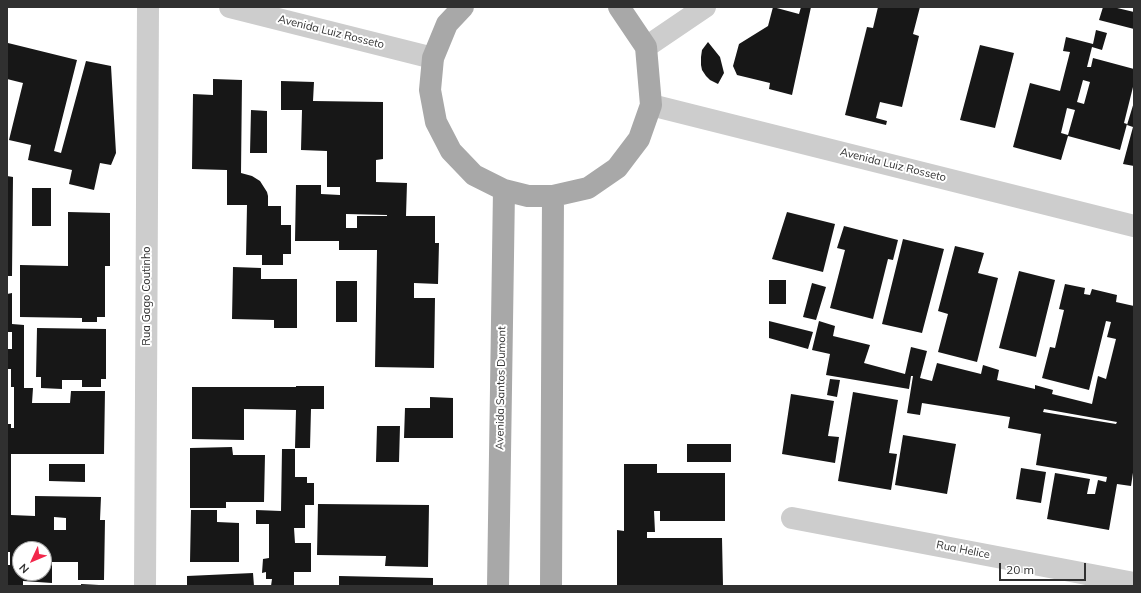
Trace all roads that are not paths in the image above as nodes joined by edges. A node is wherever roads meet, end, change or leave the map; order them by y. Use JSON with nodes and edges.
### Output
{"nodes":[{"id":1,"x":148,"y":7,"type":"edge"},
{"id":2,"x":230,"y":7,"type":"edge"},
{"id":3,"x":463,"y":7,"type":"edge"},
{"id":4,"x":619,"y":7,"type":"edge"},
{"id":5,"x":705,"y":7,"type":"edge"},
{"id":6,"x":646,"y":47,"type":"junction"},
{"id":7,"x":433,"y":58,"type":"junction"},
{"id":8,"x":651,"y":105,"type":"junction"},
{"id":9,"x":504,"y":190,"type":"junction"},
{"id":10,"x":553,"y":196,"type":"junction"},
{"id":11,"x":1134,"y":226,"type":"edge"},
{"id":12,"x":792,"y":518,"type":"dead end"},
{"id":13,"x":1134,"y":583,"type":"edge"},
{"id":14,"x":145,"y":586,"type":"edge"},
{"id":15,"x":498,"y":586,"type":"edge"},
{"id":16,"x":551,"y":586,"type":"edge"}],
"edges":[{"from":1,"to":14,"type":"street","name":"Rua Gago Coutinho"},
{"from":2,"to":7,"type":"street","name":"Avenida Luiz Rosseto"},
{"from":3,"to":7,"type":"main road"},
{"from":4,"to":6,"type":"main road"},
{"from":5,"to":6,"type":"street"},
{"from":6,"to":8,"type":"main road"},
{"from":7,"to":9,"type":"main road"},
{"from":8,"to":10,"type":"main road"},
{"from":8,"to":11,"type":"street","name":"Avenida Luiz Rosseto"},
{"from":9,"to":10,"type":"main road"},
{"from":9,"to":15,"type":"main road","name":"Avenida Santos Dumont"},
{"from":10,"to":16,"type":"main road"},
{"from":12,"to":13,"type":"street","name":"Rua Helice"}]}
